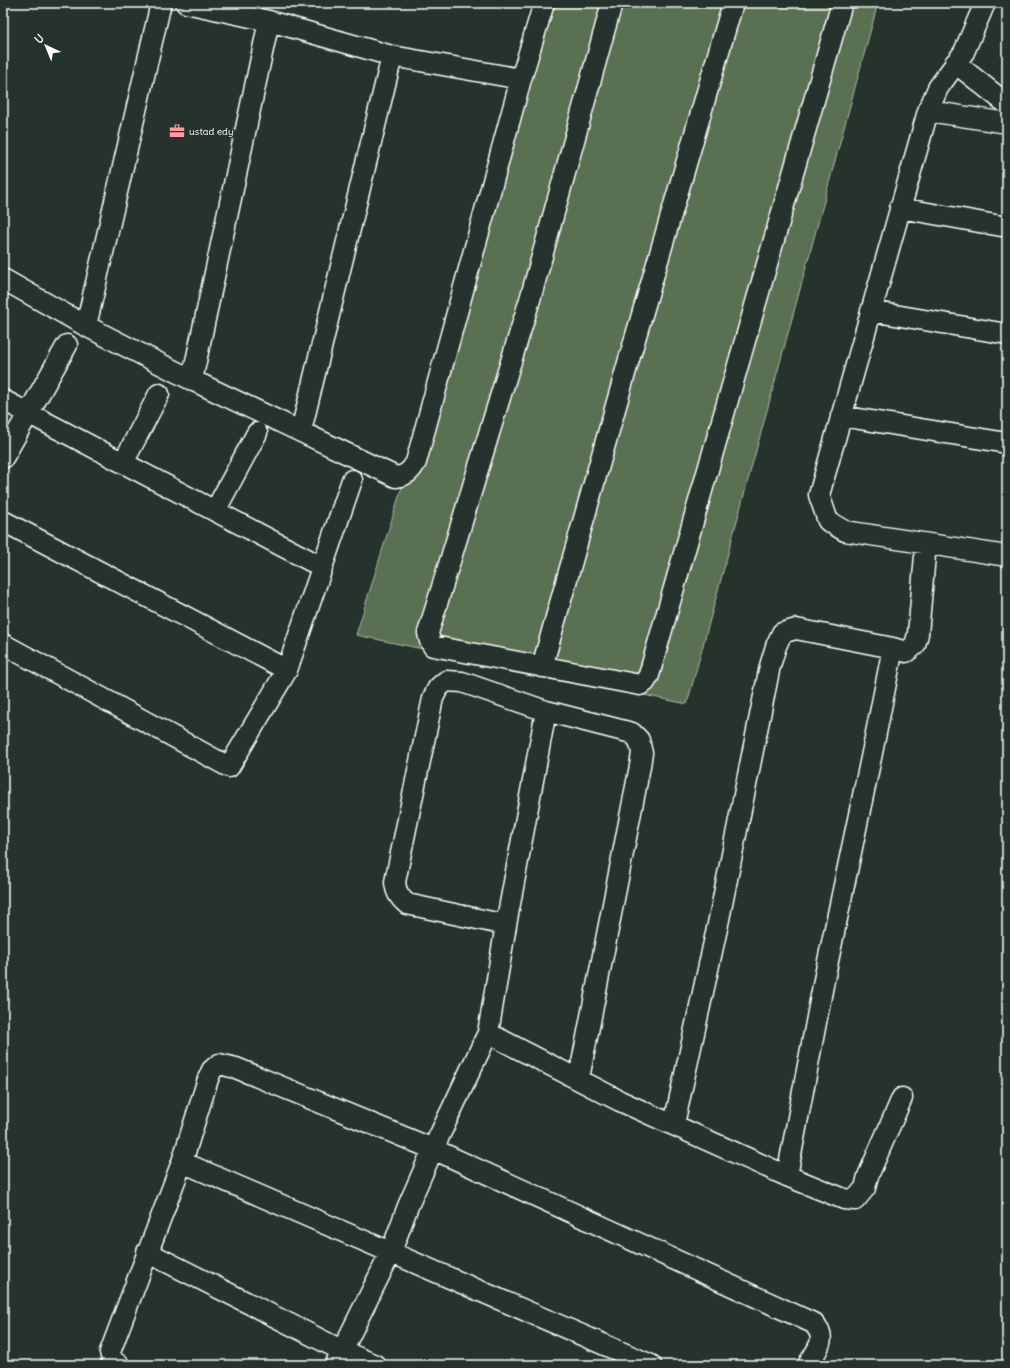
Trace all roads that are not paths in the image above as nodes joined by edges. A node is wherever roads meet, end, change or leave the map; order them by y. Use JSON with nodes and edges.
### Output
{"nodes":[{"id":1,"x":161,"y":3,"type":"edge"},
{"id":2,"x":186,"y":3,"type":"edge"},
{"id":3,"x":544,"y":3,"type":"edge"},
{"id":4,"x":612,"y":3,"type":"edge"},
{"id":5,"x":733,"y":3,"type":"edge"},
{"id":6,"x":842,"y":3,"type":"edge"},
{"id":7,"x":985,"y":3,"type":"edge"},
{"id":8,"x":269,"y":21,"type":"junction"},
{"id":9,"x":392,"y":56,"type":"junction"},
{"id":10,"x":955,"y":63,"type":"junction"},
{"id":11,"x":521,"y":79,"type":"junction"},
{"id":12,"x":1007,"y":104,"type":"edge"},
{"id":13,"x":928,"y":111,"type":"junction"},
{"id":14,"x":1007,"y":122,"type":"edge"},
{"id":15,"x":900,"y":208,"type":"junction"},
{"id":16,"x":1007,"y":227,"type":"edge"},
{"id":17,"x":3,"y":279,"type":"edge"},
{"id":18,"x":871,"y":311,"type":"junction"},
{"id":19,"x":86,"y":326,"type":"junction"},
{"id":20,"x":1007,"y":334,"type":"edge"},
{"id":21,"x":67,"y":345,"type":"dead end"},
{"id":22,"x":192,"y":380,"type":"junction"},
{"id":23,"x":159,"y":394,"type":"dead end"},
{"id":24,"x":3,"y":400,"type":"edge"},
{"id":25,"x":29,"y":414,"type":"junction"},
{"id":26,"x":841,"y":416,"type":"junction"},
{"id":27,"x":301,"y":431,"type":"junction"},
{"id":28,"x":257,"y":433,"type":"dead end"},
{"id":29,"x":1007,"y":443,"type":"edge"},
{"id":30,"x":3,"y":458,"type":"edge"},
{"id":31,"x":123,"y":462,"type":"junction"},
{"id":32,"x":352,"y":480,"type":"dead end"},
{"id":33,"x":215,"y":511,"type":"junction"},
{"id":34,"x":3,"y":521,"type":"edge"},
{"id":35,"x":926,"y":544,"type":"junction"},
{"id":36,"x":1007,"y":556,"type":"edge"},
{"id":37,"x":322,"y":567,"type":"junction"},
{"id":38,"x":3,"y":644,"type":"edge"},
{"id":39,"x":893,"y":648,"type":"junction"},
{"id":40,"x":542,"y":667,"type":"junction"},
{"id":41,"x":287,"y":670,"type":"junction"},
{"id":42,"x":546,"y":710,"type":"junction"},
{"id":43,"x":506,"y":925,"type":"junction"},
{"id":44,"x":488,"y":1032,"type":"junction"},
{"id":45,"x":579,"y":1078,"type":"junction"},
{"id":46,"x":902,"y":1098,"type":"dead end"},
{"id":47,"x":674,"y":1124,"type":"junction"},
{"id":48,"x":433,"y":1149,"type":"junction"},
{"id":49,"x":182,"y":1162,"type":"junction"},
{"id":50,"x":787,"y":1176,"type":"junction"},
{"id":51,"x":147,"y":1252,"type":"junction"},
{"id":52,"x":390,"y":1252,"type":"junction"},
{"id":53,"x":339,"y":1358,"type":"edge"},
{"id":54,"x":119,"y":1365,"type":"edge"},
{"id":55,"x":375,"y":1365,"type":"edge"},
{"id":56,"x":651,"y":1365,"type":"edge"},
{"id":57,"x":808,"y":1365,"type":"edge"}],
"edges":[{"from":1,"to":19,"type":"street"},
{"from":2,"to":8,"type":"street"},
{"from":3,"to":11,"type":"street"},
{"from":4,"to":40,"type":"street"},
{"from":5,"to":40,"type":"street"},
{"from":6,"to":40,"type":"street"},
{"from":7,"to":10,"type":"street"},
{"from":8,"to":9,"type":"street"},
{"from":8,"to":22,"type":"street"},
{"from":9,"to":11,"type":"street"},
{"from":9,"to":27,"type":"street"},
{"from":10,"to":12,"type":"street"},
{"from":10,"to":13,"type":"street"},
{"from":11,"to":27,"type":"street"},
{"from":13,"to":14,"type":"street"},
{"from":13,"to":15,"type":"street"},
{"from":15,"to":16,"type":"street"},
{"from":15,"to":18,"type":"street"},
{"from":17,"to":19,"type":"street"},
{"from":18,"to":20,"type":"street"},
{"from":18,"to":26,"type":"street"},
{"from":19,"to":22,"type":"street"},
{"from":21,"to":25,"type":"street"},
{"from":22,"to":27,"type":"street"},
{"from":23,"to":31,"type":"street"},
{"from":24,"to":25,"type":"street"},
{"from":25,"to":30,"type":"street"},
{"from":25,"to":31,"type":"street"},
{"from":26,"to":29,"type":"street"},
{"from":26,"to":35,"type":"street"},
{"from":28,"to":33,"type":"street"},
{"from":31,"to":33,"type":"street"},
{"from":32,"to":37,"type":"street"},
{"from":33,"to":37,"type":"street"},
{"from":34,"to":41,"type":"street"},
{"from":35,"to":36,"type":"street"},
{"from":35,"to":39,"type":"street"},
{"from":37,"to":41,"type":"street"},
{"from":38,"to":41,"type":"street"},
{"from":39,"to":47,"type":"street"},
{"from":39,"to":50,"type":"street"},
{"from":42,"to":43,"type":"street"},
{"from":42,"to":43,"type":"street"},
{"from":42,"to":45,"type":"street"},
{"from":43,"to":44,"type":"street"},
{"from":44,"to":45,"type":"street"},
{"from":44,"to":48,"type":"street"},
{"from":45,"to":47,"type":"street"},
{"from":46,"to":50,"type":"street"},
{"from":47,"to":50,"type":"street"},
{"from":48,"to":49,"type":"street"},
{"from":48,"to":52,"type":"street"},
{"from":48,"to":57,"type":"street"},
{"from":49,"to":51,"type":"street"},
{"from":49,"to":52,"type":"street"},
{"from":51,"to":53,"type":"street"},
{"from":51,"to":54,"type":"street"},
{"from":52,"to":53,"type":"street"},
{"from":52,"to":56,"type":"street"},
{"from":53,"to":55,"type":"street"}]}
